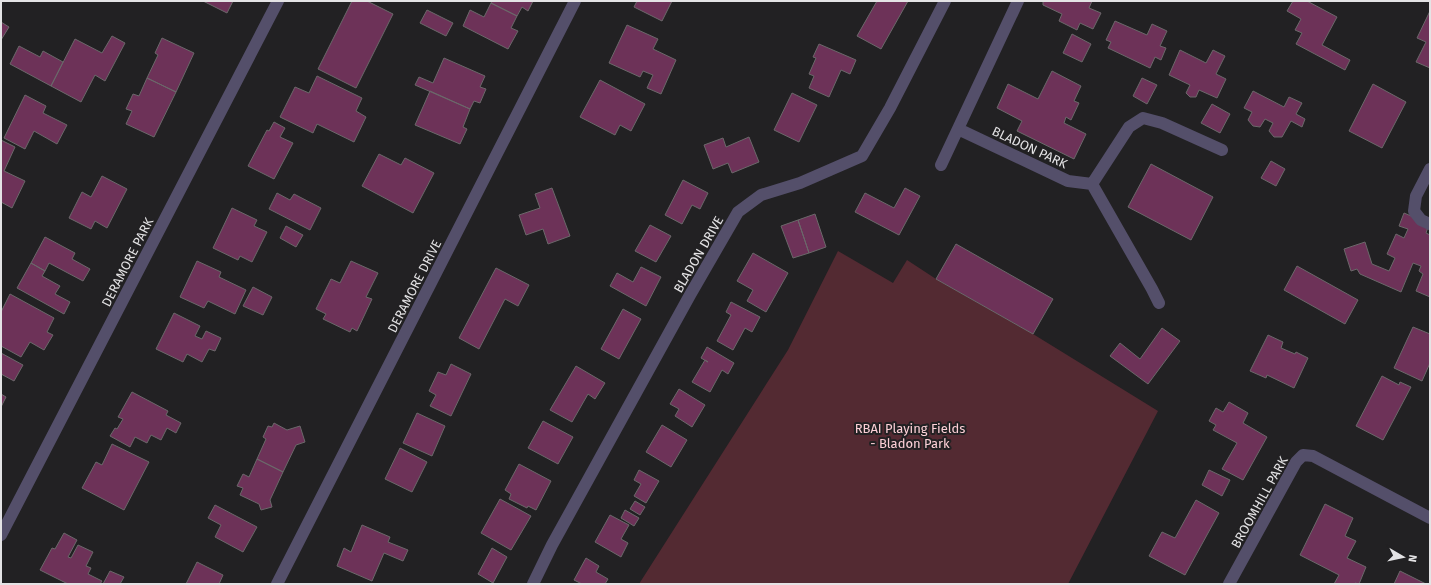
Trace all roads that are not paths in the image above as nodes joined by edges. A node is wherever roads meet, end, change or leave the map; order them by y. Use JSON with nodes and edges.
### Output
{"nodes":[{"id":1,"x":278,"y":1,"type":"edge"},
{"id":2,"x":575,"y":1,"type":"edge"},
{"id":3,"x":945,"y":1,"type":"edge"},
{"id":4,"x":1018,"y":1,"type":"edge"},
{"id":5,"x":958,"y":129,"type":"junction"},
{"id":6,"x":1222,"y":150,"type":"dead end"},
{"id":7,"x":941,"y":165,"type":"dead end"},
{"id":8,"x":1430,"y":169,"type":"edge"},
{"id":9,"x":1092,"y":184,"type":"junction"},
{"id":10,"x":1430,"y":224,"type":"edge"},
{"id":11,"x":1159,"y":303,"type":"dead end"},
{"id":12,"x":1430,"y":518,"type":"edge"},
{"id":13,"x":1,"y":535,"type":"edge"},
{"id":14,"x":277,"y":584,"type":"edge"},
{"id":15,"x":532,"y":584,"type":"edge"},
{"id":16,"x":1229,"y":584,"type":"edge"}],
"edges":[{"from":1,"to":13,"type":"street","name":"DERAMORE PARK"},
{"from":2,"to":14,"type":"street","name":"DERAMORE DRIVE"},
{"from":3,"to":15,"type":"street","name":"BLADON DRIVE"},
{"from":4,"to":5,"type":"street"},
{"from":5,"to":7,"type":"street"},
{"from":5,"to":9,"type":"street","name":"BLADON PARK"},
{"from":6,"to":9,"type":"street"},
{"from":8,"to":10,"type":"street"},
{"from":9,"to":11,"type":"street"},
{"from":12,"to":16,"type":"street","name":"BROOMHILL PARK"}]}
